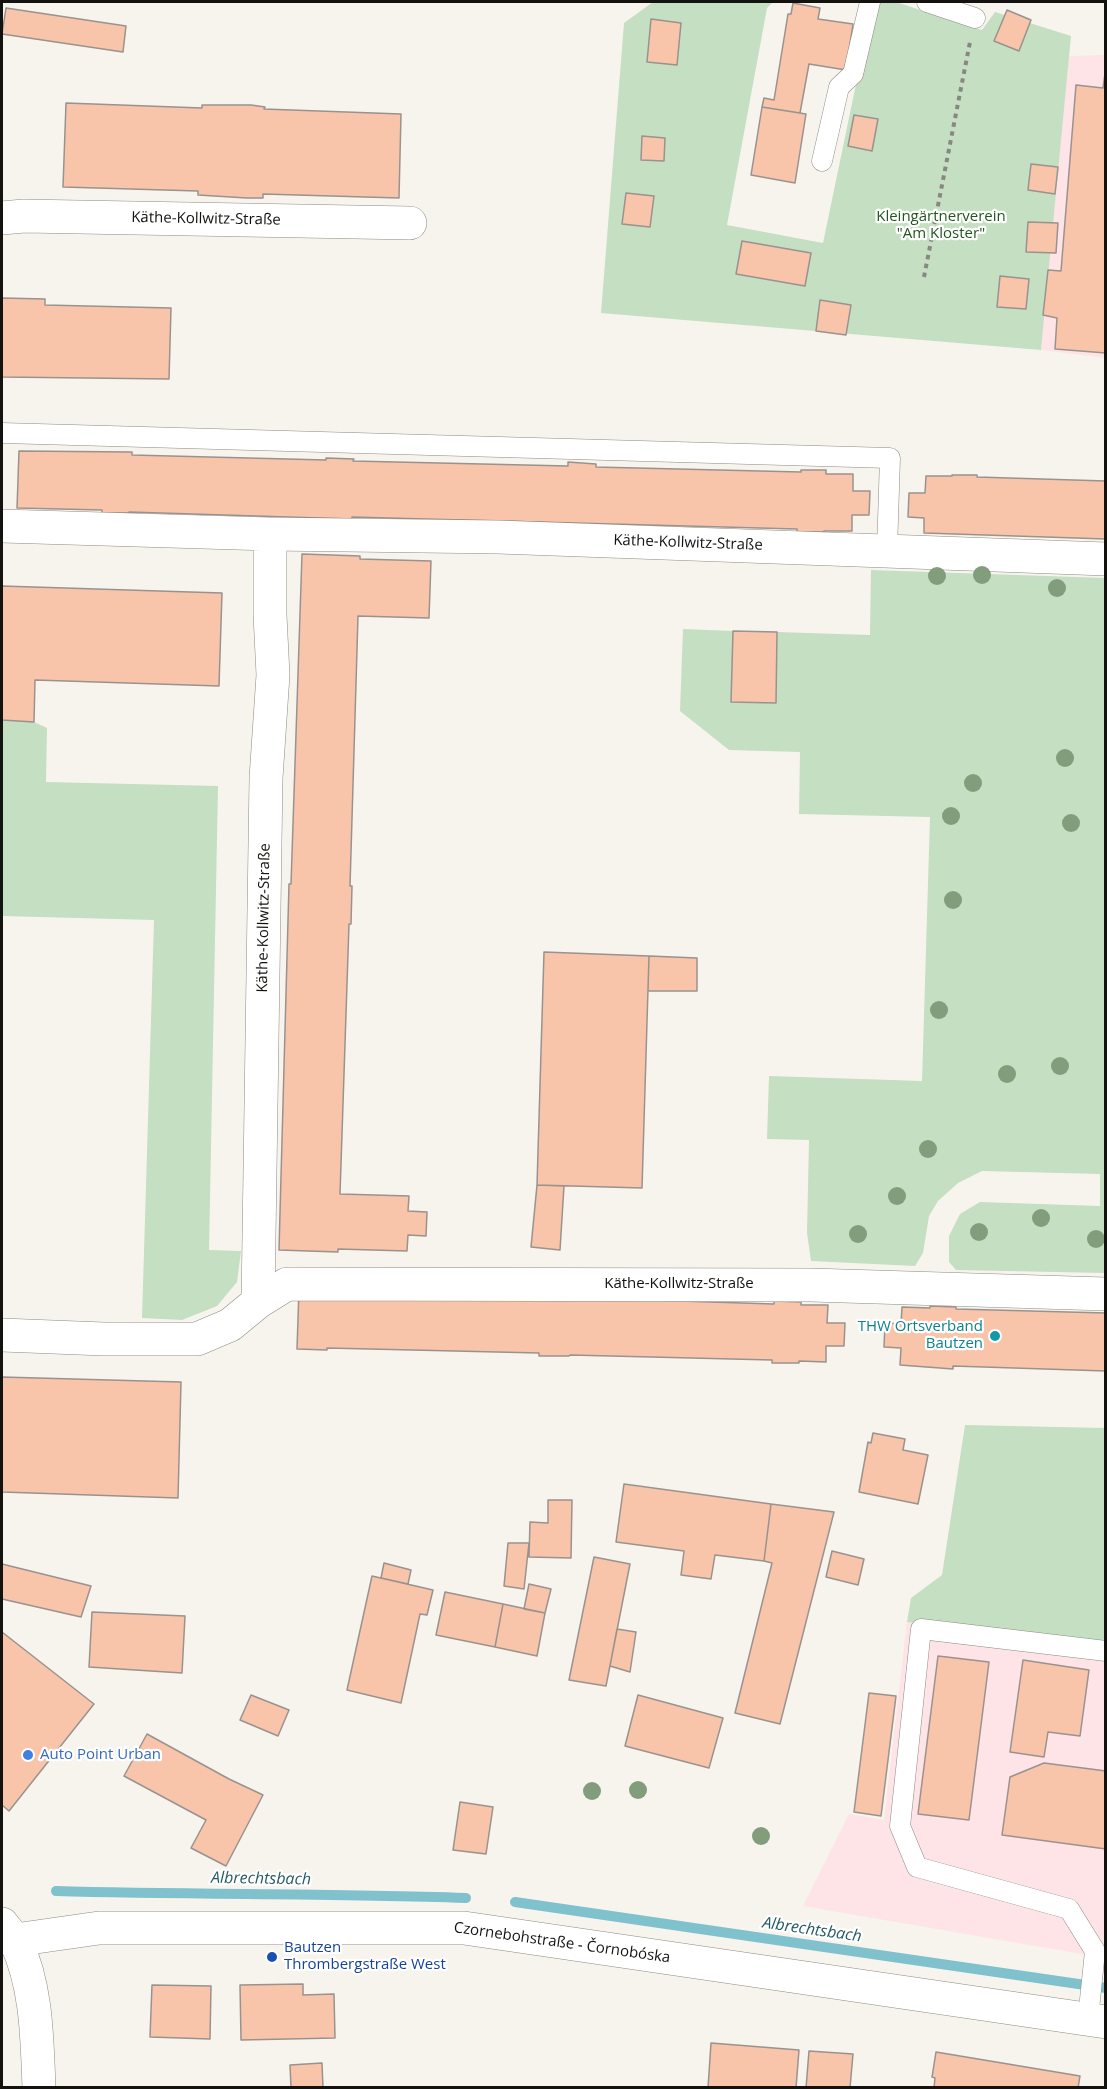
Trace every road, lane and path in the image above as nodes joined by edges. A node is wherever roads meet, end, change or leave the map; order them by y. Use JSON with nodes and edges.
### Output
{"nodes":[{"id":1,"x":870,"y":2,"type":"edge"},
{"id":2,"x":927,"y":2,"type":"edge"},
{"id":3,"x":975,"y":18,"type":"joint"},
{"id":4,"x":822,"y":161,"type":"dead end"},
{"id":5,"x":2,"y":218,"type":"edge"},
{"id":6,"x":410,"y":223,"type":"dead end"},
{"id":7,"x":924,"y":277,"type":"dead end"},
{"id":8,"x":2,"y":433,"type":"edge"},
{"id":9,"x":2,"y":526,"type":"edge"},
{"id":10,"x":270,"y":534,"type":"junction"},
{"id":11,"x":887,"y":551,"type":"junction"},
{"id":12,"x":1106,"y":559,"type":"edge"},
{"id":13,"x":1106,"y":1294,"type":"edge"},
{"id":14,"x":258,"y":1302,"type":"junction"},
{"id":15,"x":2,"y":1335,"type":"edge"},
{"id":16,"x":1106,"y":1651,"type":"edge"},
{"id":17,"x":8,"y":1932,"type":"edge"},
{"id":18,"x":1097,"y":2021,"type":"edge"},
{"id":19,"x":39,"y":2088,"type":"edge"}],
"edges":[{"from":1,"to":4,"type":"lane"},
{"from":2,"to":3,"type":"lane"},
{"from":3,"to":7,"type":"path"},
{"from":5,"to":6,"type":"street","name":"Käthe-Kollwitz-Straße"},
{"from":8,"to":11,"type":"lane"},
{"from":9,"to":10,"type":"street","name":"Käthe-Kollwitz-Straße"},
{"from":10,"to":11,"type":"street","name":"Käthe-Kollwitz-Straße"},
{"from":10,"to":14,"type":"street","name":"Käthe-Kollwitz-Straße"},
{"from":11,"to":12,"type":"street","name":"Käthe-Kollwitz-Straße"},
{"from":13,"to":14,"type":"street","name":"Käthe-Kollwitz-Straße"},
{"from":14,"to":15,"type":"street","name":"Käthe-Kollwitz-Straße"},
{"from":16,"to":18,"type":"lane"},
{"from":17,"to":18,"type":"street","name":"Czornebohstraße - Čornobóska"},
{"from":17,"to":19,"type":"street"}]}
